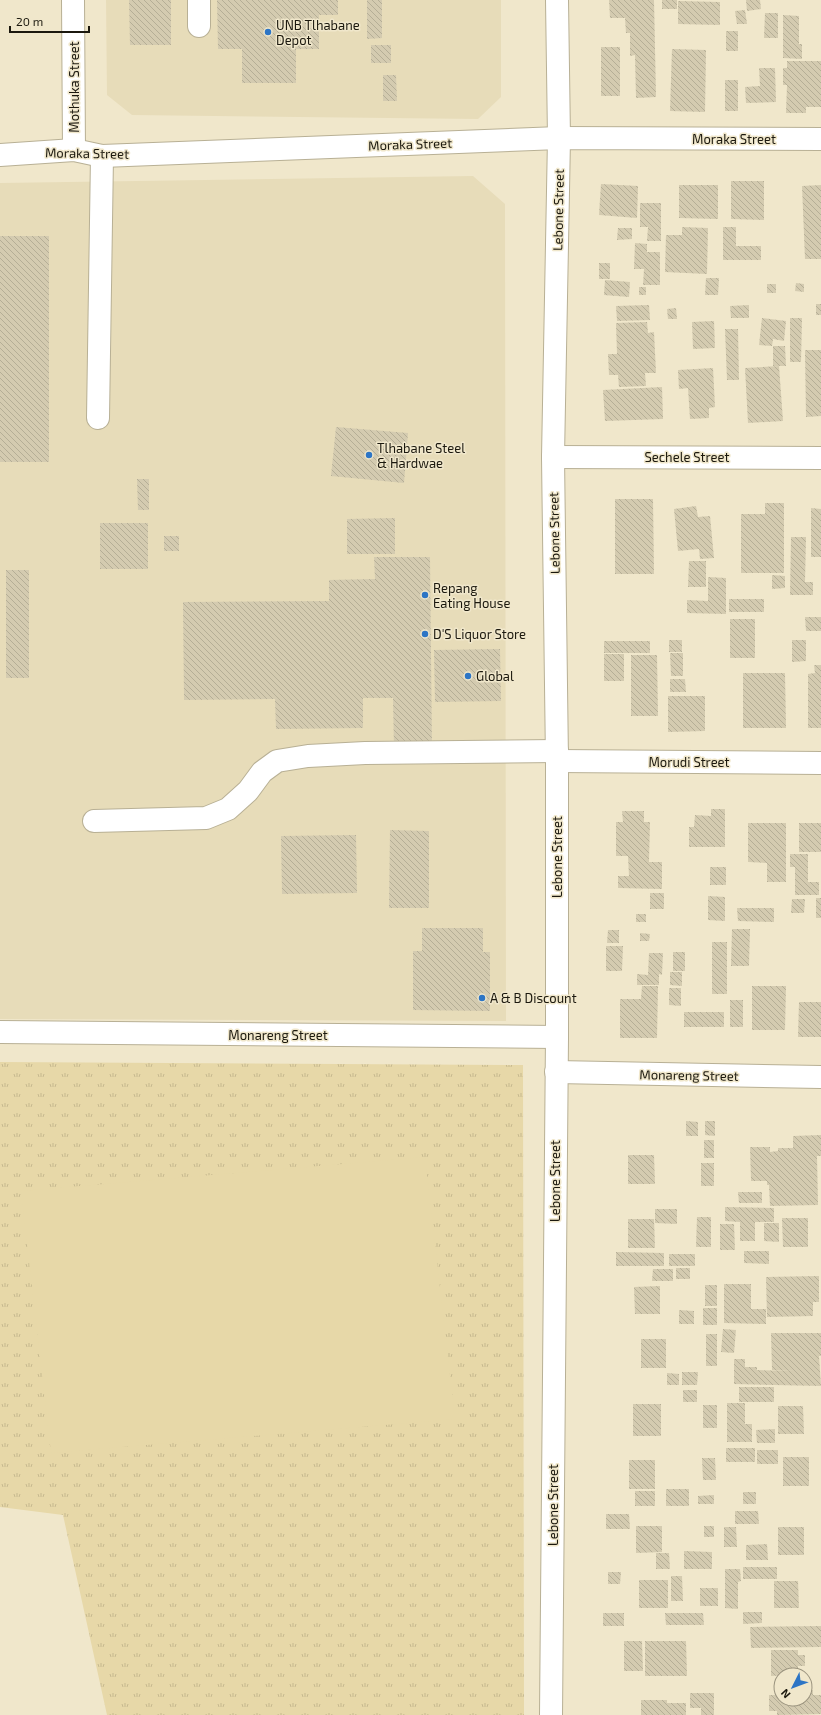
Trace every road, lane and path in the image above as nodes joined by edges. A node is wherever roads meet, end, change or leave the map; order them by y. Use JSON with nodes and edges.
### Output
{"nodes":[{"id":1,"x":73,"y":0,"type":"edge"},
{"id":2,"x":199,"y":0,"type":"edge"},
{"id":3,"x":557,"y":0,"type":"edge"},
{"id":4,"x":199,"y":26,"type":"dead end"},
{"id":5,"x":559,"y":138,"type":"junction"},
{"id":6,"x":821,"y":139,"type":"edge"},
{"id":7,"x":74,"y":150,"type":"junction"},
{"id":8,"x":0,"y":154,"type":"edge"},
{"id":9,"x":102,"y":156,"type":"junction"},
{"id":10,"x":98,"y":418,"type":"dead end"},
{"id":11,"x":554,"y":457,"type":"junction"},
{"id":12,"x":821,"y":458,"type":"edge"},
{"id":13,"x":557,"y":756,"type":"junction"},
{"id":14,"x":821,"y":763,"type":"edge"},
{"id":15,"x":94,"y":821,"type":"dead end"},
{"id":16,"x":0,"y":1032,"type":"edge"},
{"id":17,"x":557,"y":1037,"type":"junction"},
{"id":18,"x":556,"y":1072,"type":"junction"},
{"id":19,"x":821,"y":1077,"type":"edge"},
{"id":20,"x":551,"y":1715,"type":"edge"}],
"edges":[{"from":1,"to":7,"type":"street","name":"Mothuka Street"},
{"from":2,"to":4,"type":"street"},
{"from":3,"to":5,"type":"street","name":"Lebone Street"},
{"from":5,"to":6,"type":"street","name":"Moraka Street"},
{"from":5,"to":9,"type":"street","name":"Moraka Street"},
{"from":5,"to":11,"type":"street","name":"Lebone Street"},
{"from":7,"to":8,"type":"street","name":"Moraka Street"},
{"from":7,"to":9,"type":"street","name":"Moraka Street"},
{"from":9,"to":10,"type":"street"},
{"from":11,"to":12,"type":"street","name":"Sechele Street"},
{"from":11,"to":13,"type":"street","name":"Lebone Street"},
{"from":13,"to":14,"type":"street","name":"Morudi Street"},
{"from":13,"to":15,"type":"street","name":"Morudi Street"},
{"from":13,"to":17,"type":"street","name":"Lebone Street"},
{"from":16,"to":17,"type":"street","name":"Monareng Street"},
{"from":17,"to":18,"type":"street","name":"Lebone Street"},
{"from":18,"to":19,"type":"street","name":"Monareng Street"},
{"from":18,"to":20,"type":"street","name":"Lebone Street"}]}
